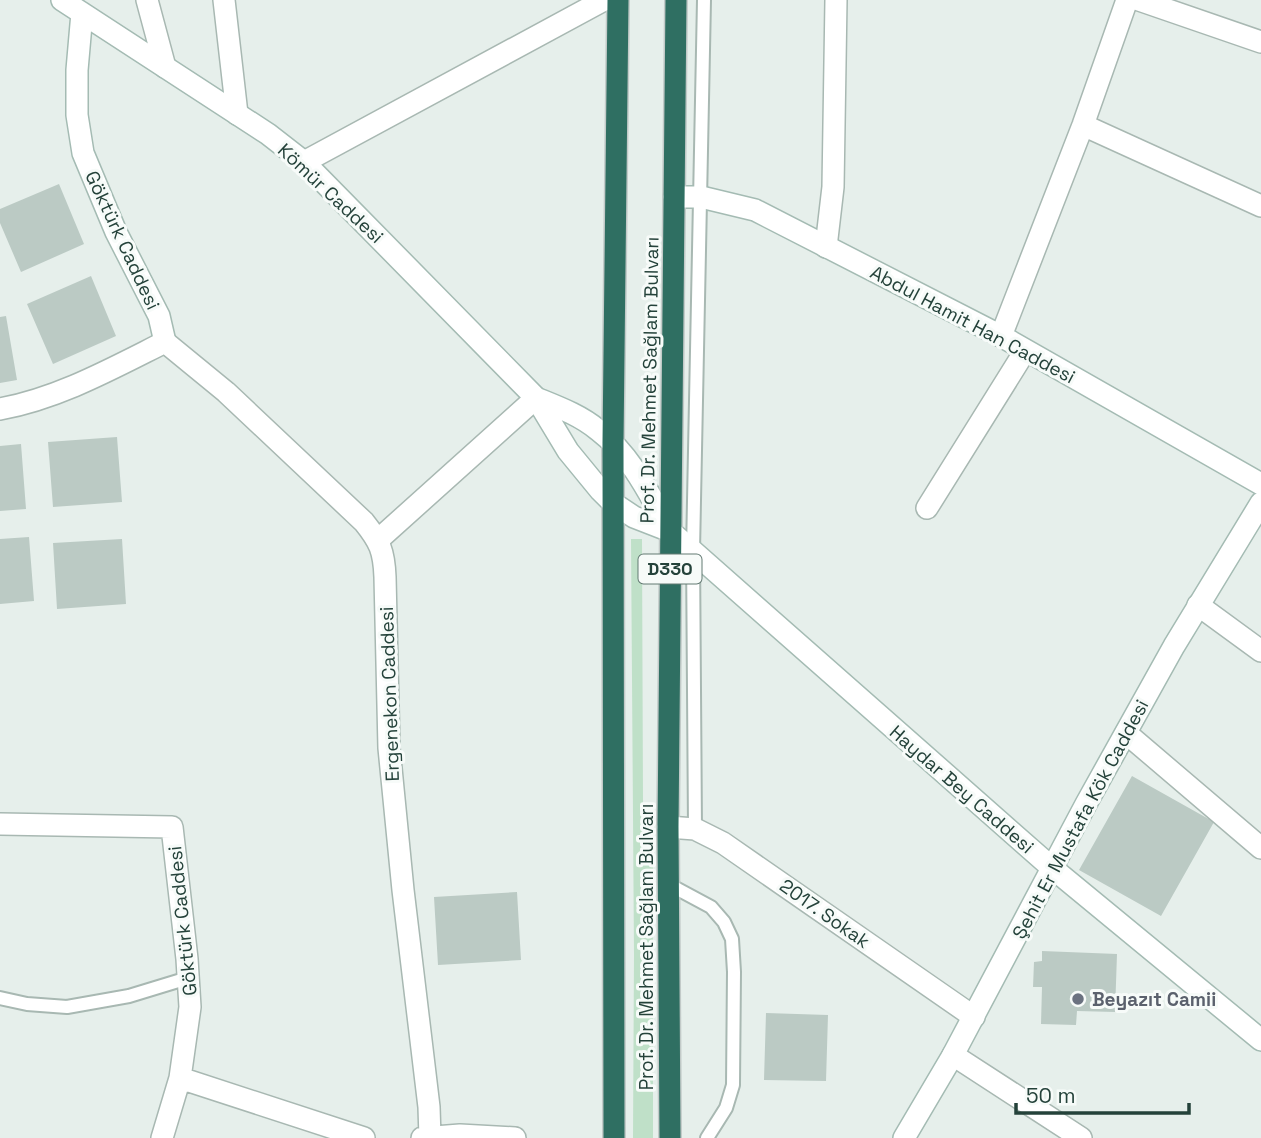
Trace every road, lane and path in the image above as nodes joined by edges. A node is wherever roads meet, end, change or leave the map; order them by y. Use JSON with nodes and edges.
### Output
{"nodes":[{"id":1,"x":61,"y":0,"type":"edge"},
{"id":2,"x":147,"y":0,"type":"edge"},
{"id":3,"x":224,"y":0,"type":"edge"},
{"id":4,"x":604,"y":0,"type":"edge"},
{"id":5,"x":618,"y":0,"type":"edge"},
{"id":6,"x":676,"y":0,"type":"edge"},
{"id":7,"x":704,"y":0,"type":"edge"},
{"id":8,"x":835,"y":0,"type":"edge"},
{"id":9,"x":1127,"y":0,"type":"edge"},
{"id":10,"x":1139,"y":0,"type":"edge"},
{"id":11,"x":82,"y":13,"type":"junction"},
{"id":12,"x":1261,"y":42,"type":"edge"},
{"id":13,"x":165,"y":67,"type":"junction"},
{"id":14,"x":237,"y":114,"type":"junction"},
{"id":15,"x":1083,"y":125,"type":"junction"},
{"id":16,"x":304,"y":162,"type":"junction"},
{"id":17,"x":674,"y":197,"type":"junction"},
{"id":18,"x":701,"y":197,"type":"junction"},
{"id":19,"x":1261,"y":206,"type":"edge"},
{"id":20,"x":826,"y":247,"type":"junction"},
{"id":21,"x":1001,"y":336,"type":"junction"},
{"id":22,"x":165,"y":342,"type":"junction"},
{"id":23,"x":1025,"y":351,"type":"junction"},
{"id":24,"x":536,"y":398,"type":"junction"},
{"id":25,"x":0,"y":409,"type":"edge"},
{"id":26,"x":613,"y":443,"type":"junction"},
{"id":27,"x":1261,"y":484,"type":"edge"},
{"id":28,"x":613,"y":503,"type":"junction"},
{"id":29,"x":1261,"y":503,"type":"edge"},
{"id":30,"x":927,"y":508,"type":"dead end"},
{"id":31,"x":670,"y":531,"type":"junction"},
{"id":32,"x":378,"y":540,"type":"junction"},
{"id":33,"x":693,"y":551,"type":"junction"},
{"id":34,"x":1198,"y":605,"type":"junction"},
{"id":35,"x":1261,"y":651,"type":"edge"},
{"id":36,"x":1126,"y":733,"type":"junction"},
{"id":37,"x":0,"y":824,"type":"edge"},
{"id":38,"x":668,"y":827,"type":"junction"},
{"id":39,"x":695,"y":829,"type":"junction"},
{"id":40,"x":1261,"y":848,"type":"edge"},
{"id":41,"x":1051,"y":867,"type":"junction"},
{"id":42,"x":670,"y":885,"type":"junction"},
{"id":43,"x":188,"y":978,"type":"junction"},
{"id":44,"x":0,"y":998,"type":"edge"},
{"id":45,"x":974,"y":1017,"type":"junction"},
{"id":46,"x":1261,"y":1040,"type":"edge"},
{"id":47,"x":953,"y":1055,"type":"junction"},
{"id":48,"x":180,"y":1078,"type":"junction"},
{"id":49,"x":162,"y":1138,"type":"edge"},
{"id":50,"x":363,"y":1138,"type":"edge"},
{"id":51,"x":422,"y":1138,"type":"edge"},
{"id":52,"x":430,"y":1138,"type":"edge"},
{"id":53,"x":515,"y":1138,"type":"edge"},
{"id":54,"x":614,"y":1138,"type":"edge"},
{"id":55,"x":670,"y":1138,"type":"edge"},
{"id":56,"x":707,"y":1138,"type":"edge"},
{"id":57,"x":904,"y":1138,"type":"edge"},
{"id":58,"x":1081,"y":1138,"type":"edge"}],
"edges":[{"from":1,"to":11,"type":"street","name":"Kömür Caddesi"},
{"from":2,"to":13,"type":"street"},
{"from":3,"to":14,"type":"street"},
{"from":4,"to":16,"type":"street"},
{"from":5,"to":26,"type":"highway","name":"Prof. Dr. Mehmet Sağlam Bulvarı","number":"D330"},
{"from":6,"to":17,"type":"highway","name":"Prof. Dr. Mehmet Sağlam Bulvarı","number":"D330"},
{"from":7,"to":18,"type":"lane"},
{"from":8,"to":20,"type":"street"},
{"from":9,"to":15,"type":"street"},
{"from":10,"to":12,"type":"street"},
{"from":11,"to":13,"type":"street","name":"Kömür Caddesi"},
{"from":11,"to":22,"type":"street","name":"Göktürk Caddesi"},
{"from":13,"to":14,"type":"street","name":"Kömür Caddesi"},
{"from":14,"to":16,"type":"street","name":"Kömür Caddesi"},
{"from":15,"to":19,"type":"street"},
{"from":15,"to":21,"type":"street"},
{"from":16,"to":24,"type":"street","name":"Kömür Caddesi"},
{"from":17,"to":18,"type":"street","name":"Abdul Hamit Han Caddesi"},
{"from":17,"to":31,"type":"highway","name":"Prof. Dr. Mehmet Sağlam Bulvarı","number":"D330"},
{"from":18,"to":20,"type":"street","name":"Abdul Hamit Han Caddesi"},
{"from":18,"to":33,"type":"lane"},
{"from":20,"to":21,"type":"street","name":"Abdul Hamit Han Caddesi"},
{"from":21,"to":23,"type":"street","name":"Abdul Hamit Han Caddesi"},
{"from":22,"to":25,"type":"street"},
{"from":22,"to":32,"type":"street","name":"Ergenekon Caddesi"},
{"from":23,"to":27,"type":"street","name":"Abdul Hamit Han Caddesi"},
{"from":23,"to":30,"type":"street"},
{"from":24,"to":26,"type":"street"},
{"from":24,"to":28,"type":"street"},
{"from":24,"to":32,"type":"street"},
{"from":26,"to":28,"type":"highway","name":"Prof. Dr. Mehmet Sağlam Bulvarı","number":"D330"},
{"from":26,"to":31,"type":"street"},
{"from":28,"to":31,"type":"street"},
{"from":28,"to":54,"type":"highway","name":"Prof. Dr. Mehmet Sağlam Bulvarı","number":"D330"},
{"from":29,"to":34,"type":"street","name":"Şehit Er Mustafa Kök Caddesi"},
{"from":31,"to":33,"type":"street","name":"Haydar Bey Caddesi"},
{"from":31,"to":38,"type":"highway","name":"Prof. Dr. Mehmet Sağlam Bulvarı","number":"D330"},
{"from":32,"to":52,"type":"street","name":"Ergenekon Caddesi"},
{"from":33,"to":39,"type":"lane"},
{"from":33,"to":41,"type":"street","name":"Haydar Bey Caddesi"},
{"from":34,"to":35,"type":"street"},
{"from":34,"to":36,"type":"street","name":"Şehit Er Mustafa Kök Caddesi"},
{"from":36,"to":40,"type":"street"},
{"from":36,"to":41,"type":"street","name":"Şehit Er Mustafa Kök Caddesi"},
{"from":37,"to":43,"type":"street","name":"Göktürk Caddesi"},
{"from":38,"to":39,"type":"street","name":"2017. Sokak"},
{"from":38,"to":42,"type":"highway","name":"Prof. Dr. Mehmet Sağlam Bulvarı","number":"D330"},
{"from":39,"to":45,"type":"street","name":"2017. Sokak"},
{"from":41,"to":45,"type":"street","name":"Şehit Er Mustafa Kök Caddesi"},
{"from":41,"to":46,"type":"street","name":"Haydar Bey Caddesi"},
{"from":42,"to":55,"type":"highway","name":"Prof. Dr. Mehmet Sağlam Bulvarı","number":"D330"},
{"from":42,"to":56,"type":"lane"},
{"from":43,"to":44,"type":"lane"},
{"from":43,"to":48,"type":"street","name":"Göktürk Caddesi"},
{"from":45,"to":47,"type":"street","name":"Şehit Er Mustafa Kök Caddesi"},
{"from":47,"to":57,"type":"street","name":"Şehit Er Mustafa Kök Caddesi"},
{"from":47,"to":58,"type":"street"},
{"from":48,"to":49,"type":"street","name":"Göktürk Caddesi"},
{"from":48,"to":50,"type":"street"},
{"from":51,"to":52,"type":"street"},
{"from":52,"to":53,"type":"street"}]}
